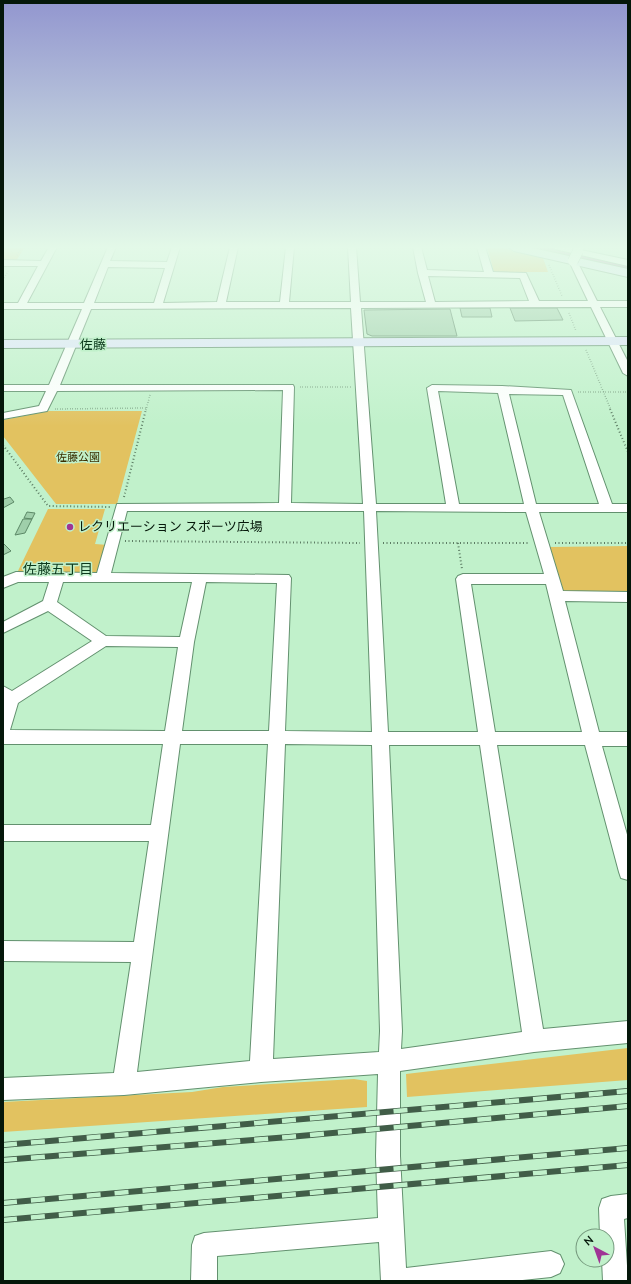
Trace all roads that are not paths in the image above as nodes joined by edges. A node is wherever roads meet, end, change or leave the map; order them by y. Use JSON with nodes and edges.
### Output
{"nodes":[{"id":1,"x":355,"y":306,"type":"edge"},
{"id":2,"x":85,"y":307,"type":"edge"},
{"id":3,"x":597,"y":307,"type":"edge"},
{"id":4,"x":613,"y":341,"type":"junction"},
{"id":5,"x":628,"y":341,"type":"edge"},
{"id":6,"x":359,"y":342,"type":"junction"},
{"id":7,"x":3,"y":344,"type":"edge"},
{"id":8,"x":72,"y":344,"type":"junction"},
{"id":9,"x":628,"y":373,"type":"edge"},
{"id":10,"x":3,"y":388,"type":"edge"},
{"id":11,"x":54,"y":388,"type":"junction"},
{"id":12,"x":502,"y":389,"type":"junction"},
{"id":13,"x":3,"y":416,"type":"edge"},
{"id":14,"x":285,"y":507,"type":"junction"},
{"id":15,"x":453,"y":507,"type":"junction"},
{"id":16,"x":370,"y":508,"type":"junction"},
{"id":17,"x":531,"y":508,"type":"junction"},
{"id":18,"x":607,"y":508,"type":"junction"},
{"id":19,"x":628,"y":508,"type":"edge"},
{"id":20,"x":58,"y":577,"type":"junction"},
{"id":21,"x":103,"y":577,"type":"junction"},
{"id":22,"x":200,"y":578,"type":"junction"},
{"id":23,"x":552,"y":579,"type":"junction"},
{"id":24,"x":3,"y":583,"type":"edge"},
{"id":25,"x":557,"y":596,"type":"junction"},
{"id":26,"x":628,"y":597,"type":"edge"},
{"id":27,"x":49,"y":604,"type":"junction"},
{"id":28,"x":3,"y":628,"type":"edge"},
{"id":29,"x":102,"y":642,"type":"junction"},
{"id":30,"x":186,"y":642,"type":"junction"},
{"id":31,"x":7,"y":696,"type":"edge"},
{"id":32,"x":3,"y":728,"type":"edge"},
{"id":33,"x":3,"y":738,"type":"edge"},
{"id":34,"x":174,"y":738,"type":"junction"},
{"id":35,"x":276,"y":738,"type":"junction"},
{"id":36,"x":488,"y":738,"type":"junction"},
{"id":37,"x":379,"y":739,"type":"junction"},
{"id":38,"x":592,"y":739,"type":"junction"},
{"id":39,"x":628,"y":739,"type":"edge"},
{"id":40,"x":160,"y":833,"type":"junction"},
{"id":41,"x":3,"y":834,"type":"edge"},
{"id":42,"x":628,"y":872,"type":"edge"},
{"id":43,"x":3,"y":951,"type":"edge"},
{"id":44,"x":142,"y":952,"type":"junction"},
{"id":45,"x":628,"y":1032,"type":"edge"},
{"id":46,"x":534,"y":1042,"type":"junction"},
{"id":47,"x":389,"y":1062,"type":"junction"},
{"id":48,"x":261,"y":1071,"type":"junction"},
{"id":49,"x":124,"y":1084,"type":"junction"},
{"id":50,"x":3,"y":1089,"type":"edge"},
{"id":51,"x":628,"y":1206,"type":"edge"},
{"id":52,"x":390,"y":1230,"type":"junction"},
{"id":53,"x":551,"y":1264,"type":"dead end"},
{"id":54,"x":204,"y":1281,"type":"edge"},
{"id":55,"x":394,"y":1281,"type":"edge"},
{"id":56,"x":400,"y":1281,"type":"edge"},
{"id":57,"x":616,"y":1281,"type":"edge"}],
"edges":[{"from":1,"to":6,"type":"street"},
{"from":2,"to":8,"type":"street"},
{"from":3,"to":4,"type":"street"},
{"from":4,"to":5,"type":"street"},
{"from":4,"to":6,"type":"street"},
{"from":4,"to":9,"type":"street"},
{"from":6,"to":8,"type":"street"},
{"from":6,"to":16,"type":"street"},
{"from":7,"to":8,"type":"street"},
{"from":8,"to":11,"type":"street"},
{"from":10,"to":11,"type":"street"},
{"from":11,"to":13,"type":"street"},
{"from":11,"to":14,"type":"street"},
{"from":12,"to":15,"type":"street"},
{"from":12,"to":17,"type":"street"},
{"from":12,"to":18,"type":"street"},
{"from":14,"to":16,"type":"street"},
{"from":14,"to":21,"type":"street"},
{"from":15,"to":16,"type":"street"},
{"from":15,"to":17,"type":"street"},
{"from":16,"to":37,"type":"street"},
{"from":17,"to":18,"type":"street"},
{"from":17,"to":23,"type":"street"},
{"from":18,"to":19,"type":"street"},
{"from":20,"to":21,"type":"street"},
{"from":20,"to":24,"type":"street"},
{"from":20,"to":27,"type":"street"},
{"from":21,"to":22,"type":"street"},
{"from":22,"to":30,"type":"street"},
{"from":22,"to":35,"type":"street"},
{"from":23,"to":25,"type":"street"},
{"from":23,"to":36,"type":"street"},
{"from":25,"to":26,"type":"street"},
{"from":25,"to":38,"type":"street"},
{"from":27,"to":28,"type":"street"},
{"from":27,"to":29,"type":"street"},
{"from":29,"to":30,"type":"street"},
{"from":29,"to":31,"type":"street"},
{"from":30,"to":34,"type":"street"},
{"from":31,"to":32,"type":"street"},
{"from":33,"to":34,"type":"street"},
{"from":34,"to":35,"type":"street"},
{"from":34,"to":40,"type":"street"},
{"from":35,"to":37,"type":"street"},
{"from":35,"to":48,"type":"street"},
{"from":36,"to":37,"type":"street"},
{"from":36,"to":38,"type":"street"},
{"from":36,"to":46,"type":"street"},
{"from":37,"to":47,"type":"street"},
{"from":38,"to":39,"type":"street"},
{"from":38,"to":42,"type":"street"},
{"from":40,"to":41,"type":"street"},
{"from":40,"to":44,"type":"street"},
{"from":43,"to":44,"type":"street"},
{"from":44,"to":49,"type":"street"},
{"from":45,"to":46,"type":"street"},
{"from":46,"to":47,"type":"street"},
{"from":47,"to":48,"type":"street"},
{"from":47,"to":52,"type":"street"},
{"from":48,"to":49,"type":"street"},
{"from":49,"to":50,"type":"street"},
{"from":51,"to":57,"type":"street"},
{"from":52,"to":54,"type":"street"},
{"from":52,"to":55,"type":"street"},
{"from":53,"to":56,"type":"street"}]}
